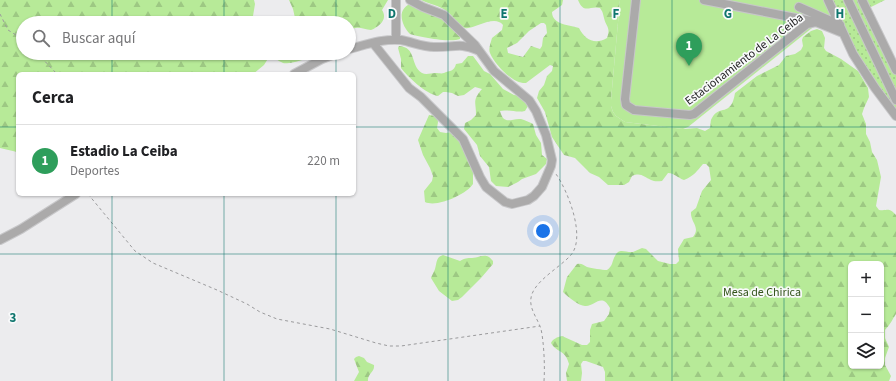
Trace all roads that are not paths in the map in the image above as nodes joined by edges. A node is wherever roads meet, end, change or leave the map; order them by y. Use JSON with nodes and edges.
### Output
{"nodes":[{"id":1,"x":396,"y":0,"type":"edge"},
{"id":2,"x":410,"y":0,"type":"edge"},
{"id":3,"x":636,"y":0,"type":"edge"},
{"id":4,"x":704,"y":0,"type":"edge"},
{"id":5,"x":828,"y":0,"type":"edge"},
{"id":6,"x":848,"y":0,"type":"edge"},
{"id":7,"x":862,"y":0,"type":"edge"},
{"id":8,"x":798,"y":4,"type":"edge"},
{"id":9,"x":806,"y":22,"type":"junction"},
{"id":10,"x":841,"y":29,"type":"junction"},
{"id":11,"x":396,"y":40,"type":"junction"},
{"id":12,"x":373,"y":43,"type":"junction"},
{"id":13,"x":356,"y":47,"type":"edge"},
{"id":14,"x":478,"y":50,"type":"junction"},
{"id":15,"x":320,"y":60,"type":"edge"},
{"id":16,"x":896,"y":70,"type":"edge"},
{"id":17,"x":298,"y":72,"type":"edge"},
{"id":18,"x":896,"y":100,"type":"edge"},
{"id":19,"x":896,"y":116,"type":"edge"},
{"id":20,"x":73,"y":196,"type":"edge"},
{"id":21,"x":0,"y":240,"type":"edge"}],
"edges":[{"from":1,"to":11,"type":"street"},
{"from":2,"to":14,"type":"street"},
{"from":3,"to":9,"type":"street","name":"Estacionamiento de La Ceiba"},
{"from":4,"to":9,"type":"street"},
{"from":5,"to":10,"type":"street"},
{"from":6,"to":18,"type":"street"},
{"from":7,"to":16,"type":"street"},
{"from":8,"to":9,"type":"street"},
{"from":8,"to":10,"type":"street","name":"Estacionamiento de La Ceiba"},
{"from":9,"to":10,"type":"street","name":"Estacionamiento de La Ceiba"},
{"from":10,"to":19,"type":"street"},
{"from":11,"to":12,"type":"street"},
{"from":11,"to":14,"type":"street"},
{"from":12,"to":13,"type":"street"},
{"from":12,"to":14,"type":"street"},
{"from":15,"to":17,"type":"street"},
{"from":20,"to":21,"type":"street"}]}
